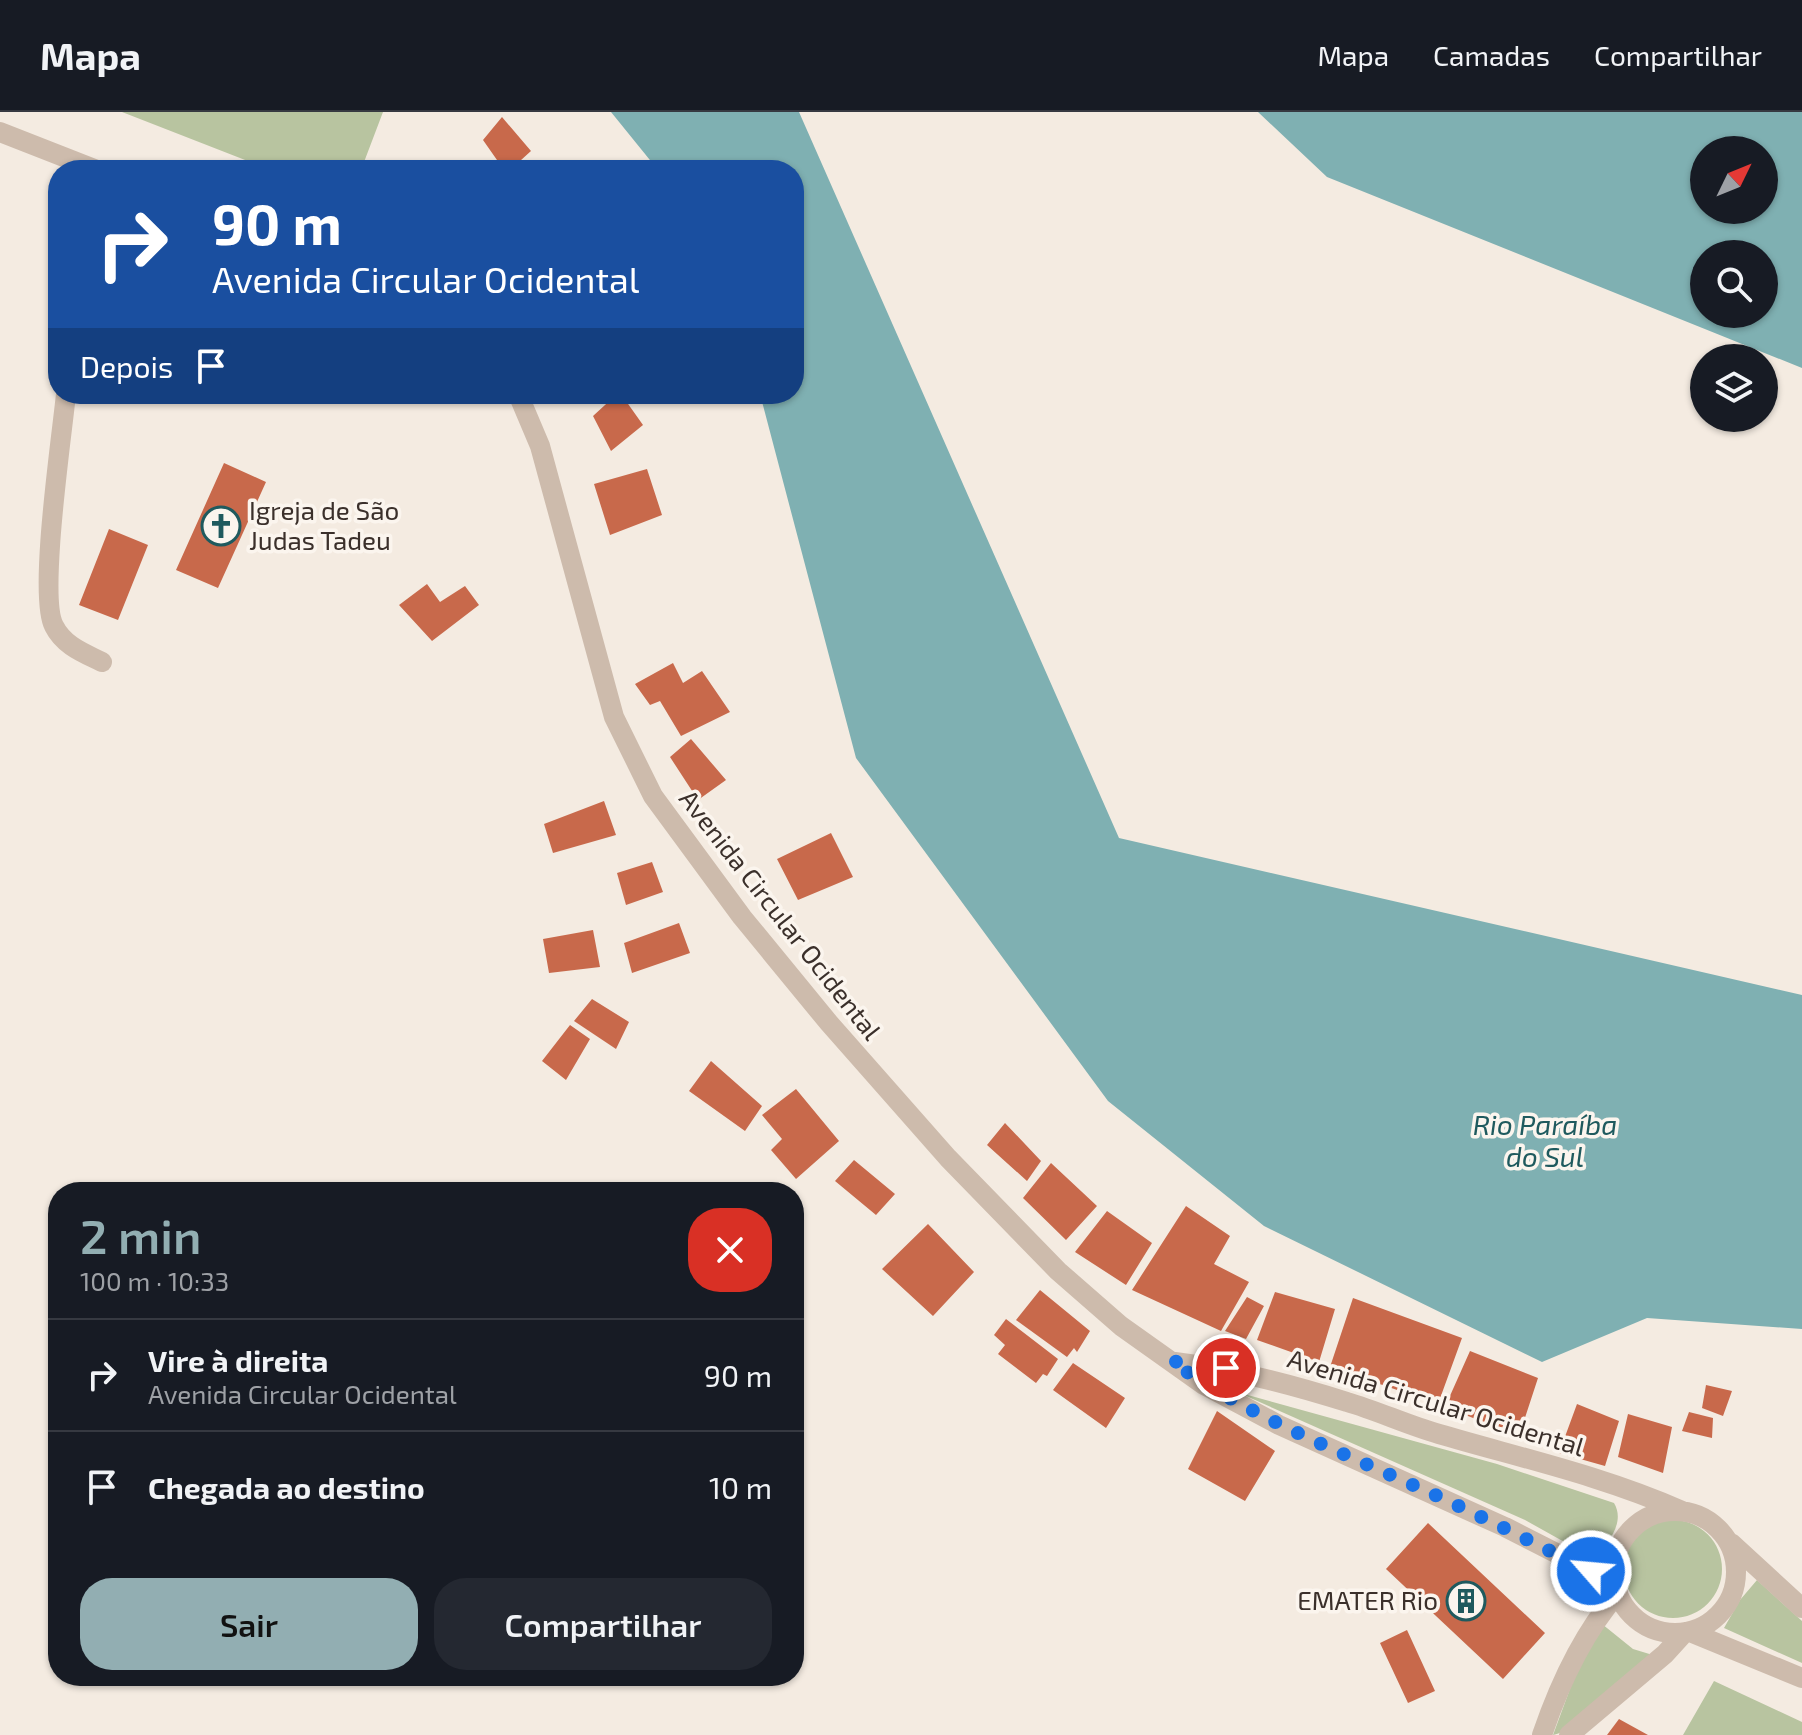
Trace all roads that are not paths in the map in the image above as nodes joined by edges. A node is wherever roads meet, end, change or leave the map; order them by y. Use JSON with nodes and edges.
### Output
{"nodes":[{"id":1,"x":0,"y":132,"type":"edge"},
{"id":2,"x":71,"y":160,"type":"edge"},
{"id":3,"x":65,"y":404,"type":"edge"},
{"id":4,"x":522,"y":404,"type":"edge"},
{"id":5,"x":102,"y":662,"type":"dead end"},
{"id":6,"x":1171,"y":1361,"type":"junction"},
{"id":7,"x":1682,"y":1511,"type":"junction"},
{"id":8,"x":1728,"y":1540,"type":"junction"},
{"id":9,"x":1616,"y":1588,"type":"junction"},
{"id":10,"x":1802,"y":1608,"type":"edge"},
{"id":11,"x":1687,"y":1632,"type":"junction"},
{"id":12,"x":1802,"y":1678,"type":"edge"},
{"id":13,"x":1542,"y":1735,"type":"edge"},
{"id":14,"x":1569,"y":1735,"type":"edge"}],
"edges":[{"from":1,"to":2,"type":"street"},
{"from":3,"to":5,"type":"street"},
{"from":4,"to":6,"type":"street","name":"Avenida Circular Ocidental"},
{"from":6,"to":7,"type":"street","name":"Avenida Circular Ocidental"},
{"from":6,"to":9,"type":"street","name":"Avenida Circular Ocidental"},
{"from":7,"to":8,"type":"street"},
{"from":7,"to":9,"type":"street"},
{"from":8,"to":10,"type":"street"},
{"from":8,"to":11,"type":"street"},
{"from":9,"to":11,"type":"street"},
{"from":9,"to":13,"type":"street"},
{"from":11,"to":12,"type":"street"},
{"from":11,"to":14,"type":"street"}]}
